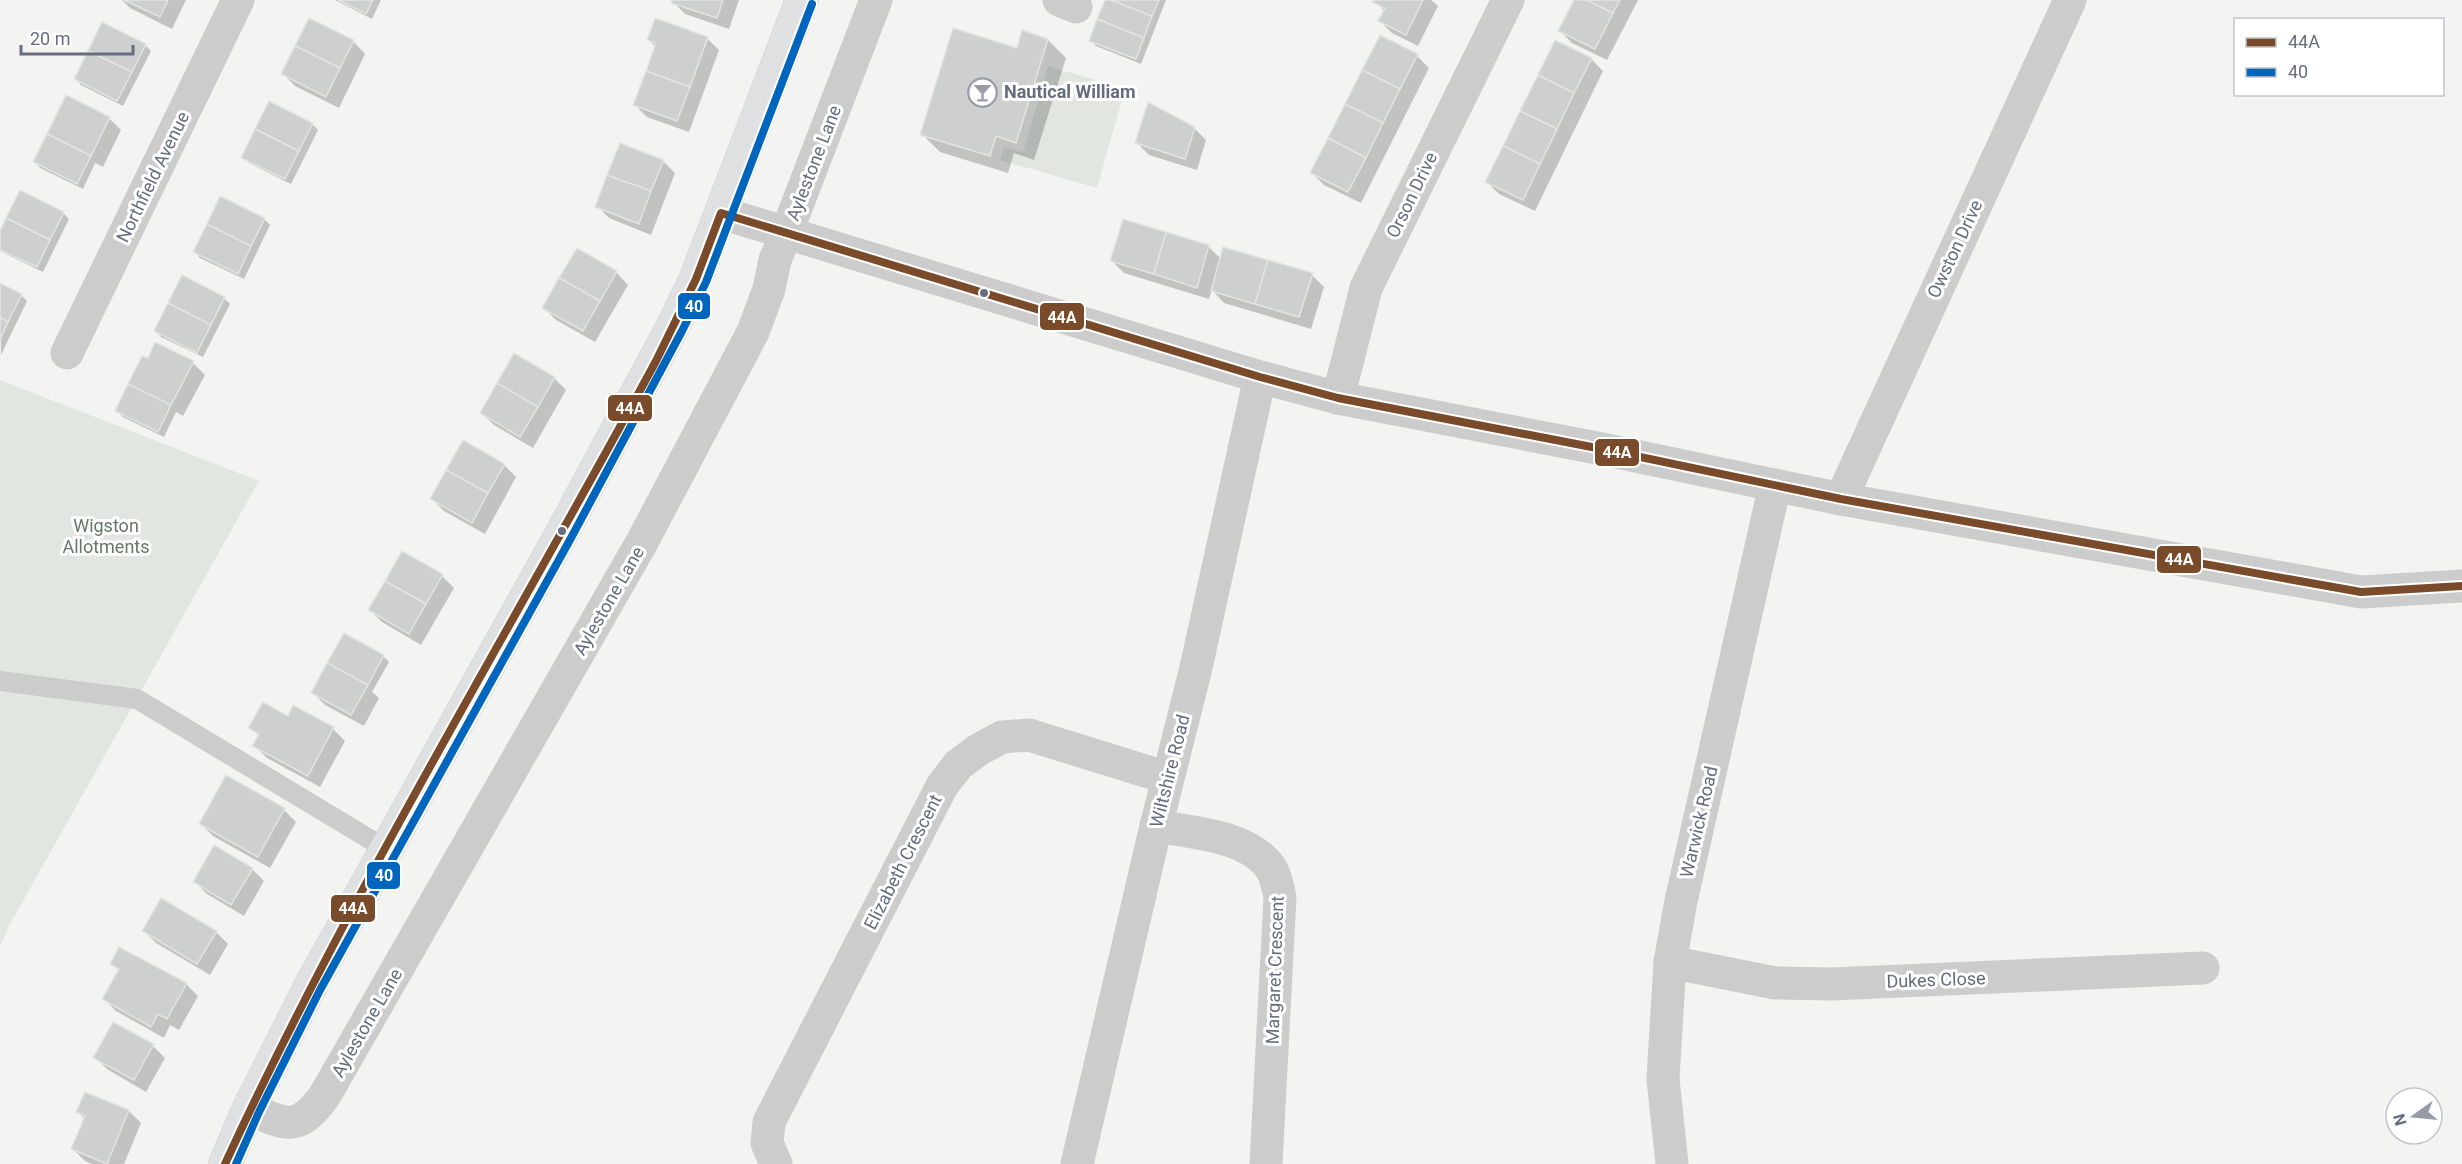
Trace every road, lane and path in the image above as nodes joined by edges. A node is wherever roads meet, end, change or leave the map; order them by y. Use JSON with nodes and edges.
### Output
{"nodes":[{"id":1,"x":238,"y":0,"type":"edge"},
{"id":2,"x":802,"y":0,"type":"edge"},
{"id":3,"x":876,"y":0,"type":"edge"},
{"id":4,"x":1508,"y":0,"type":"edge"},
{"id":5,"x":2070,"y":0,"type":"edge"},
{"id":6,"x":721,"y":213,"type":"junction"},
{"id":7,"x":786,"y":234,"type":"junction"},
{"id":8,"x":67,"y":353,"type":"dead end"},
{"id":9,"x":1260,"y":377,"type":"junction"},
{"id":10,"x":1338,"y":398,"type":"junction"},
{"id":11,"x":1775,"y":485,"type":"junction"},
{"id":12,"x":1841,"y":499,"type":"junction"},
{"id":13,"x":2462,"y":586,"type":"edge"},
{"id":14,"x":0,"y":681,"type":"edge"},
{"id":15,"x":1168,"y":778,"type":"junction"},
{"id":16,"x":1156,"y":826,"type":"junction"},
{"id":17,"x":386,"y":849,"type":"junction"},
{"id":18,"x":1670,"y":962,"type":"junction"},
{"id":19,"x":2203,"y":968,"type":"dead end"},
{"id":20,"x":249,"y":1108,"type":"junction"},
{"id":21,"x":225,"y":1164,"type":"edge"},
{"id":22,"x":776,"y":1164,"type":"edge"},
{"id":23,"x":1077,"y":1164,"type":"edge"},
{"id":24,"x":1266,"y":1164,"type":"edge"},
{"id":25,"x":1672,"y":1164,"type":"edge"}],
"edges":[{"from":1,"to":8,"type":"street","name":"Northfield Avenue"},
{"from":2,"to":6,"type":"main road"},
{"from":3,"to":7,"type":"street","name":"Aylestone Lane"},
{"from":4,"to":10,"type":"street","name":"Orson Drive"},
{"from":5,"to":12,"type":"street","name":"Owston Drive"},
{"from":6,"to":7,"type":"street"},
{"from":6,"to":17,"type":"main road"},
{"from":7,"to":9,"type":"street"},
{"from":7,"to":20,"type":"street","name":"Aylestone Lane"},
{"from":9,"to":10,"type":"street"},
{"from":9,"to":15,"type":"street","name":"Wiltshire Road"},
{"from":10,"to":11,"type":"street"},
{"from":11,"to":12,"type":"street"},
{"from":11,"to":18,"type":"street","name":"Warwick Road"},
{"from":12,"to":13,"type":"street"},
{"from":14,"to":17,"type":"lane"},
{"from":15,"to":16,"type":"street","name":"Wiltshire Road"},
{"from":15,"to":22,"type":"street","name":"Elizabeth Crescent"},
{"from":16,"to":23,"type":"street","name":"Wiltshire Road"},
{"from":16,"to":24,"type":"street","name":"Margaret Crescent"},
{"from":17,"to":20,"type":"main road"},
{"from":18,"to":19,"type":"street","name":"Dukes Close"},
{"from":18,"to":25,"type":"street","name":"Warwick Road"},
{"from":20,"to":21,"type":"main road"}]}
